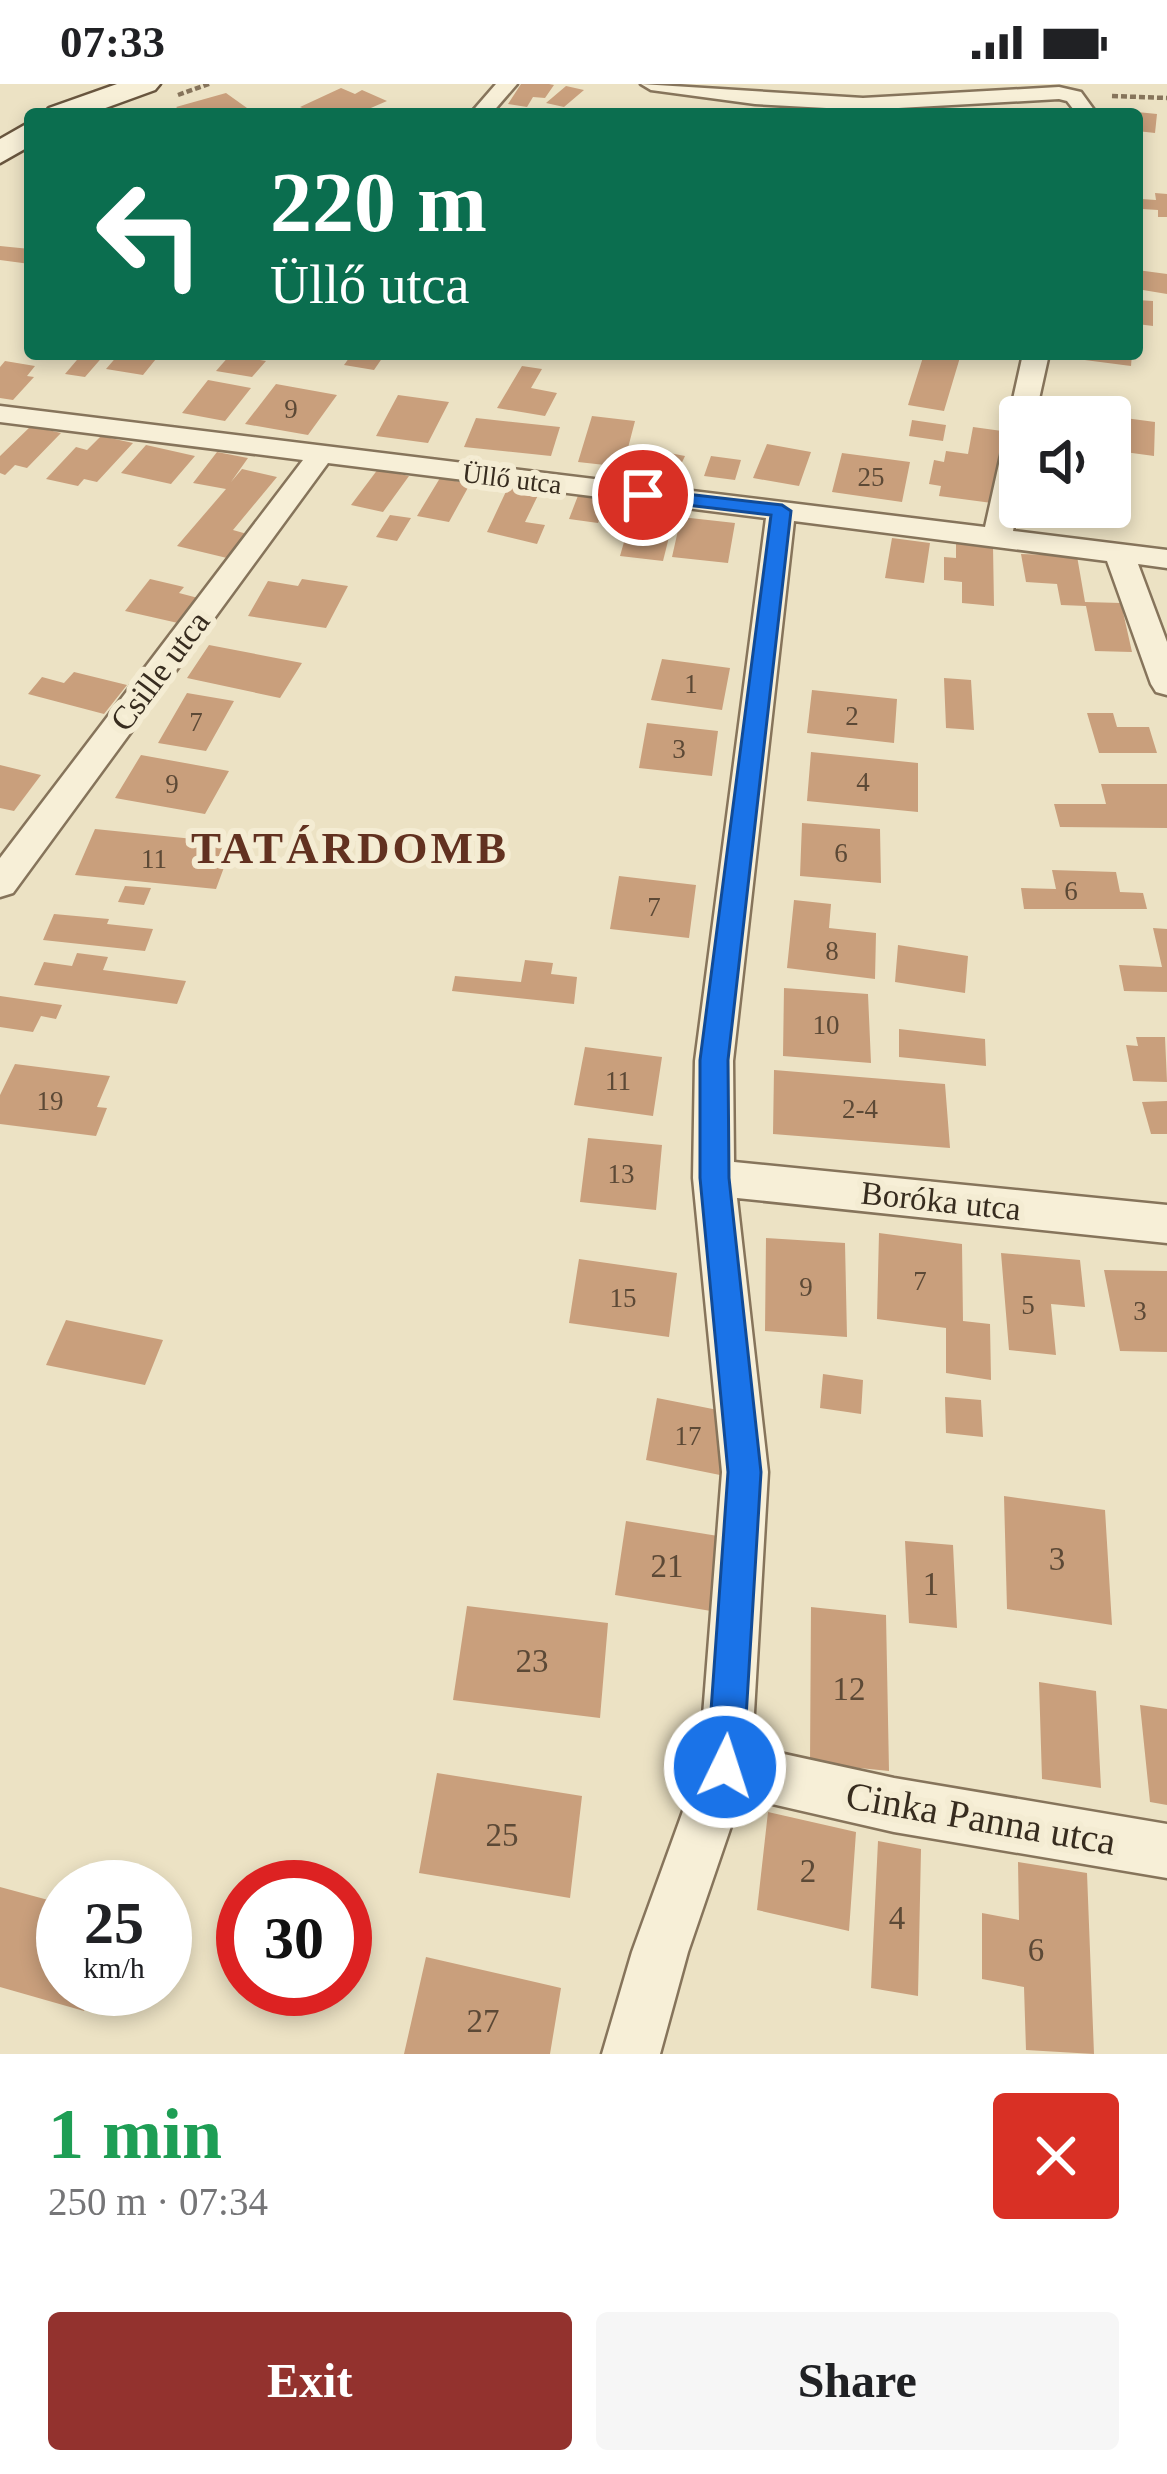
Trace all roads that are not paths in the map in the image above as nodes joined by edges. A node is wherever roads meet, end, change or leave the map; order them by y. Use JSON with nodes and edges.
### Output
{"nodes":[{"id":1,"x":145,"y":84,"type":"edge"},
{"id":2,"x":507,"y":84,"type":"edge"},
{"id":3,"x":650,"y":84,"type":"edge"},
{"id":4,"x":1081,"y":105,"type":"edge"},
{"id":5,"x":77,"y":108,"type":"edge"},
{"id":6,"x":485,"y":108,"type":"edge"},
{"id":7,"x":24,"y":136,"type":"edge"},
{"id":8,"x":0,"y":154,"type":"edge"},
{"id":9,"x":1035,"y":360,"type":"edge"},
{"id":10,"x":1027,"y":396,"type":"edge"},
{"id":11,"x":0,"y":415,"type":"edge"},
{"id":12,"x":319,"y":457,"type":"junction"},
{"id":13,"x":782,"y":511,"type":"junction"},
{"id":14,"x":999,"y":528,"type":"edge"},
{"id":15,"x":997,"y":538,"type":"junction"},
{"id":16,"x":1119,"y":554,"type":"junction"},
{"id":17,"x":1167,"y":559,"type":"edge"},
{"id":18,"x":1167,"y":684,"type":"edge"},
{"id":19,"x":0,"y":884,"type":"edge"},
{"id":20,"x":714,"y":1178,"type":"junction"},
{"id":21,"x":1167,"y":1224,"type":"edge"},
{"id":22,"x":725,"y":1767,"type":"junction"},
{"id":23,"x":1167,"y":1851,"type":"edge"},
{"id":24,"x":631,"y":2054,"type":"edge"}],
"edges":[{"from":1,"to":5,"type":"main road"},
{"from":2,"to":6,"type":"street"},
{"from":3,"to":4,"type":"street"},
{"from":7,"to":8,"type":"main road"},
{"from":9,"to":10,"type":"street"},
{"from":11,"to":12,"type":"street","name":"Üllő utca"},
{"from":12,"to":13,"type":"street","name":"Üllő utca"},
{"from":12,"to":19,"type":"street","name":"Csille utca"},
{"from":13,"to":15,"type":"street","name":"Üllő utca"},
{"from":13,"to":20,"type":"street"},
{"from":14,"to":15,"type":"street"},
{"from":15,"to":16,"type":"street","name":"Üllő utca"},
{"from":16,"to":17,"type":"street","name":"Üllő utca"},
{"from":16,"to":18,"type":"street"},
{"from":20,"to":21,"type":"street","name":"Boróka utca"},
{"from":20,"to":22,"type":"street"},
{"from":22,"to":23,"type":"street","name":"Cinka Panna utca"},
{"from":22,"to":24,"type":"street"}]}
